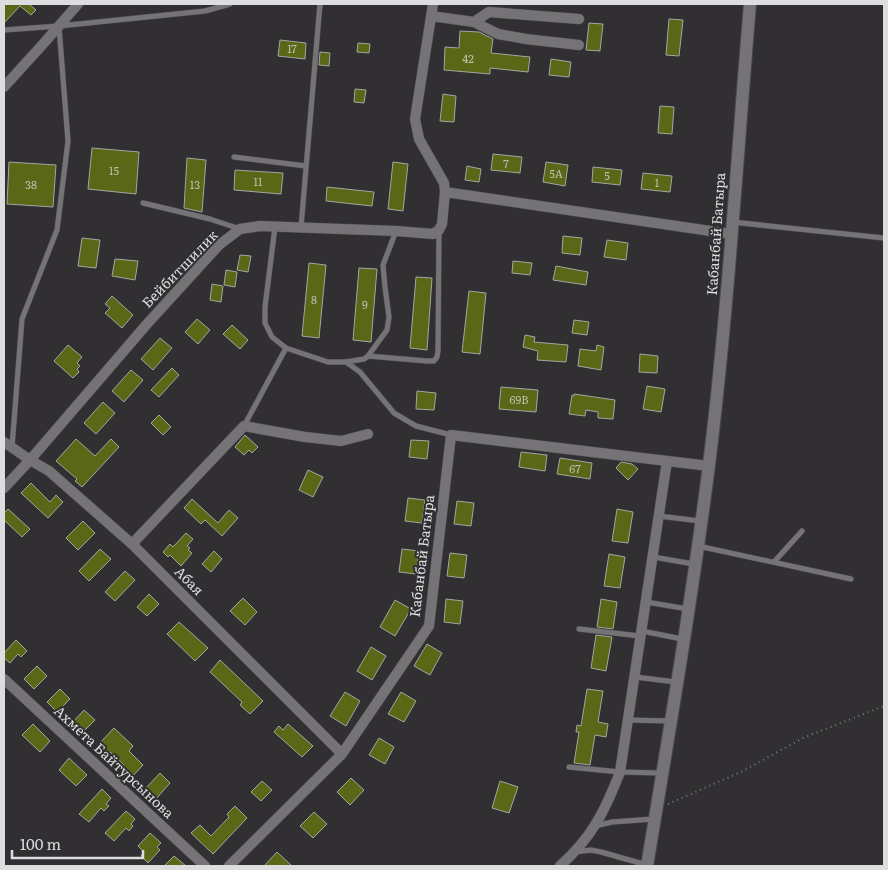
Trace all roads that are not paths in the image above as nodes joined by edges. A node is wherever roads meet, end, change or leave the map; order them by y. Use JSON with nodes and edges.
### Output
{"nodes":[{"id":1,"x":78,"y":4,"type":"edge"},
{"id":2,"x":230,"y":4,"type":"edge"},
{"id":3,"x":320,"y":4,"type":"edge"},
{"id":4,"x":433,"y":4,"type":"edge"},
{"id":5,"x":750,"y":4,"type":"edge"},
{"id":6,"x":432,"y":16,"type":"junction"},
{"id":7,"x":579,"y":19,"type":"dead end"},
{"id":8,"x":474,"y":22,"type":"junction"},
{"id":9,"x":59,"y":26,"type":"junction"},
{"id":10,"x":4,"y":30,"type":"edge"},
{"id":11,"x":579,"y":45,"type":"dead end"},
{"id":12,"x":4,"y":87,"type":"edge"},
{"id":13,"x":234,"y":157,"type":"dead end"},
{"id":14,"x":306,"y":166,"type":"junction"},
{"id":15,"x":445,"y":192,"type":"junction"},
{"id":16,"x":143,"y":203,"type":"dead end"},
{"id":17,"x":275,"y":227,"type":"junction"},
{"id":18,"x":301,"y":228,"type":"junction"},
{"id":19,"x":732,"y":228,"type":"junction"},
{"id":20,"x":240,"y":229,"type":"junction"},
{"id":21,"x":439,"y":230,"type":"junction"},
{"id":22,"x":396,"y":231,"type":"junction"},
{"id":23,"x":884,"y":238,"type":"edge"},
{"id":24,"x":286,"y":348,"type":"junction"},
{"id":25,"x":368,"y":356,"type":"junction"},
{"id":26,"x":346,"y":362,"type":"junction"},
{"id":27,"x":244,"y":426,"type":"junction"},
{"id":28,"x":368,"y":434,"type":"dead end"},
{"id":29,"x":451,"y":435,"type":"junction"},
{"id":30,"x":8,"y":444,"type":"edge"},
{"id":31,"x":30,"y":460,"type":"junction"},
{"id":32,"x":667,"y":461,"type":"junction"},
{"id":33,"x":709,"y":466,"type":"junction"},
{"id":34,"x":4,"y":488,"type":"edge"},
{"id":35,"x":658,"y":516,"type":"junction"},
{"id":36,"x":701,"y":521,"type":"junction"},
{"id":37,"x":802,"y":531,"type":"dead end"},
{"id":38,"x":132,"y":544,"type":"junction"},
{"id":39,"x":697,"y":546,"type":"junction"},
{"id":40,"x":652,"y":557,"type":"junction"},
{"id":41,"x":774,"y":562,"type":"junction"},
{"id":42,"x":694,"y":564,"type":"junction"},
{"id":43,"x":851,"y":579,"type":"dead end"},
{"id":44,"x":645,"y":602,"type":"junction"},
{"id":45,"x":688,"y":609,"type":"junction"},
{"id":46,"x":580,"y":629,"type":"dead end"},
{"id":47,"x":641,"y":634,"type":"junction"},
{"id":48,"x":684,"y":639,"type":"junction"},
{"id":49,"x":634,"y":677,"type":"junction"},
{"id":50,"x":4,"y":679,"type":"edge"},
{"id":51,"x":677,"y":682,"type":"junction"},
{"id":52,"x":628,"y":720,"type":"junction"},
{"id":53,"x":671,"y":721,"type":"junction"},
{"id":54,"x":342,"y":754,"type":"junction"},
{"id":55,"x":569,"y":766,"type":"dead end"},
{"id":56,"x":620,"y":772,"type":"junction"},
{"id":57,"x":662,"y":773,"type":"junction"},
{"id":58,"x":655,"y":814,"type":"junction"},
{"id":59,"x":595,"y":826,"type":"junction"},
{"id":60,"x":574,"y":852,"type":"junction"},
{"id":61,"x":205,"y":866,"type":"edge"},
{"id":62,"x":230,"y":866,"type":"edge"},
{"id":63,"x":560,"y":866,"type":"edge"},
{"id":64,"x":647,"y":866,"type":"edge"}],
"edges":[{"from":1,"to":9,"type":"street"},
{"from":2,"to":9,"type":"lane"},
{"from":3,"to":14,"type":"lane"},
{"from":4,"to":6,"type":"street"},
{"from":5,"to":19,"type":"main road","name":"Кабанбай Батыра"},
{"from":6,"to":8,"type":"street"},
{"from":6,"to":15,"type":"street"},
{"from":7,"to":8,"type":"street"},
{"from":8,"to":11,"type":"street"},
{"from":9,"to":10,"type":"lane"},
{"from":9,"to":12,"type":"street"},
{"from":9,"to":30,"type":"lane"},
{"from":13,"to":14,"type":"lane"},
{"from":14,"to":18,"type":"lane"},
{"from":15,"to":19,"type":"street"},
{"from":15,"to":21,"type":"street"},
{"from":16,"to":20,"type":"lane"},
{"from":17,"to":18,"type":"street"},
{"from":17,"to":20,"type":"street"},
{"from":17,"to":24,"type":"lane"},
{"from":18,"to":22,"type":"street"},
{"from":19,"to":23,"type":"lane"},
{"from":19,"to":33,"type":"main road","name":"Кабанбай Батыра"},
{"from":20,"to":31,"type":"street","name":"Бейбитшилик"},
{"from":21,"to":22,"type":"street"},
{"from":21,"to":25,"type":"lane"},
{"from":22,"to":25,"type":"lane"},
{"from":24,"to":26,"type":"lane"},
{"from":24,"to":27,"type":"lane"},
{"from":25,"to":26,"type":"lane"},
{"from":26,"to":29,"type":"lane"},
{"from":27,"to":28,"type":"street"},
{"from":27,"to":38,"type":"street"},
{"from":29,"to":32,"type":"street"},
{"from":29,"to":54,"type":"street","name":"Кабанбай Батыра"},
{"from":30,"to":31,"type":"street","name":"Абая"},
{"from":31,"to":34,"type":"street","name":"Бейбитшилик"},
{"from":31,"to":38,"type":"street","name":"Абая"},
{"from":32,"to":33,"type":"street"},
{"from":32,"to":35,"type":"street"},
{"from":33,"to":36,"type":"main road","name":"Кабанбай Батыра"},
{"from":35,"to":36,"type":"lane"},
{"from":35,"to":40,"type":"street"},
{"from":36,"to":39,"type":"main road","name":"Кабанбай Батыра"},
{"from":37,"to":41,"type":"lane"},
{"from":38,"to":54,"type":"street","name":"Абая"},
{"from":39,"to":41,"type":"lane"},
{"from":39,"to":42,"type":"main road","name":"Кабанбай Батыра"},
{"from":40,"to":42,"type":"lane"},
{"from":40,"to":44,"type":"street"},
{"from":41,"to":43,"type":"lane"},
{"from":42,"to":45,"type":"main road","name":"Кабанбай Батыра"},
{"from":44,"to":45,"type":"lane"},
{"from":44,"to":47,"type":"street"},
{"from":45,"to":48,"type":"main road","name":"Кабанбай Батыра"},
{"from":46,"to":47,"type":"lane"},
{"from":47,"to":48,"type":"lane"},
{"from":47,"to":49,"type":"street"},
{"from":48,"to":51,"type":"main road","name":"Кабанбай Батыра"},
{"from":49,"to":51,"type":"lane"},
{"from":49,"to":52,"type":"street"},
{"from":50,"to":61,"type":"street","name":"Ахмета Байтурсынова"},
{"from":51,"to":53,"type":"main road","name":"Кабанбай Батыра"},
{"from":52,"to":53,"type":"lane"},
{"from":52,"to":56,"type":"street"},
{"from":53,"to":57,"type":"main road","name":"Кабанбай Батыра"},
{"from":54,"to":62,"type":"street","name":"Кабанбай Батыра"},
{"from":55,"to":56,"type":"lane"},
{"from":56,"to":57,"type":"lane"},
{"from":56,"to":59,"type":"street"},
{"from":57,"to":58,"type":"main road","name":"Кабанбай Батыра"},
{"from":58,"to":59,"type":"lane"},
{"from":58,"to":64,"type":"main road","name":"Кабанбай Батыра"},
{"from":59,"to":60,"type":"street"},
{"from":60,"to":63,"type":"street"},
{"from":60,"to":64,"type":"lane"}]}
